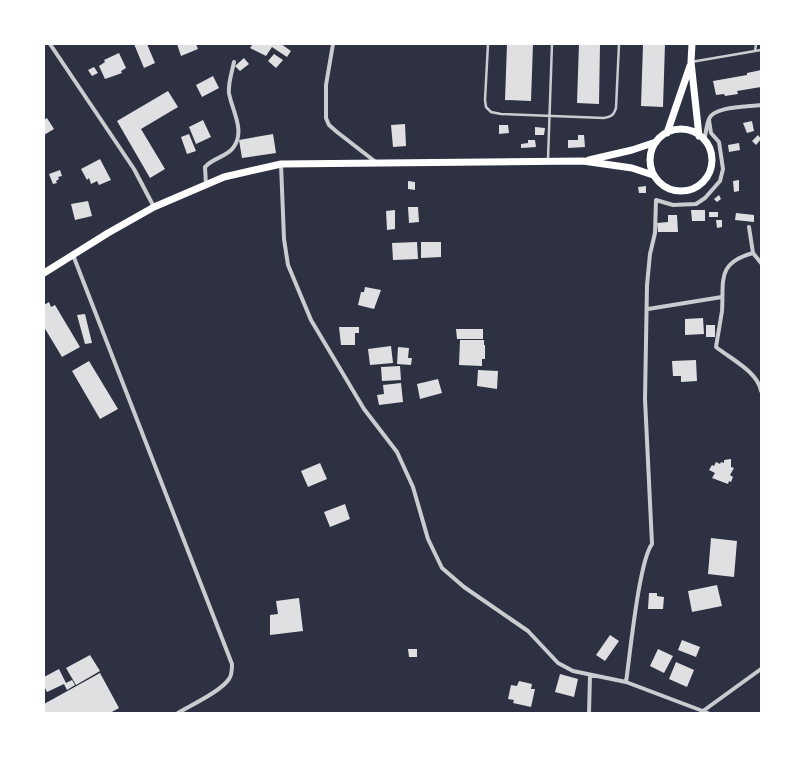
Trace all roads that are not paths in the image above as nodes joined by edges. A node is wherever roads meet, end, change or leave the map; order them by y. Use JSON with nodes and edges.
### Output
{"nodes":[{"id":1,"x":50,"y":44,"type":"edge"},
{"id":2,"x":333,"y":44,"type":"edge"},
{"id":3,"x":488,"y":44,"type":"edge"},
{"id":4,"x":552,"y":44,"type":"edge"},
{"id":5,"x":619,"y":44,"type":"edge"},
{"id":6,"x":692,"y":44,"type":"edge"},
{"id":7,"x":756,"y":44,"type":"edge"},
{"id":8,"x":761,"y":50,"type":"edge"},
{"id":9,"x":755,"y":51,"type":"junction"},
{"id":10,"x":234,"y":62,"type":"dead end"},
{"id":11,"x":691,"y":62,"type":"junction"},
{"id":12,"x":761,"y":105,"type":"edge"},
{"id":13,"x":550,"y":116,"type":"junction"},
{"id":14,"x":708,"y":120,"type":"junction"},
{"id":15,"x":666,"y":133,"type":"junction"},
{"id":16,"x":702,"y":138,"type":"junction"},
{"id":17,"x":656,"y":142,"type":"junction"},
{"id":18,"x":548,"y":161,"type":"junction"},
{"id":19,"x":583,"y":161,"type":"junction"},
{"id":20,"x":379,"y":163,"type":"junction"},
{"id":21,"x":281,"y":164,"type":"junction"},
{"id":22,"x":653,"y":174,"type":"junction"},
{"id":23,"x":206,"y":185,"type":"junction"},
{"id":24,"x":154,"y":207,"type":"junction"},
{"id":25,"x":749,"y":227,"type":"dead end"},
{"id":26,"x":753,"y":253,"type":"junction"},
{"id":27,"x":73,"y":255,"type":"junction"},
{"id":28,"x":761,"y":263,"type":"edge"},
{"id":29,"x":44,"y":273,"type":"edge"},
{"id":30,"x":722,"y":297,"type":"junction"},
{"id":31,"x":648,"y":308,"type":"junction"},
{"id":32,"x":761,"y":391,"type":"edge"},
{"id":33,"x":761,"y":669,"type":"edge"},
{"id":34,"x":590,"y":676,"type":"junction"},
{"id":35,"x":626,"y":682,"type":"junction"},
{"id":36,"x":702,"y":711,"type":"junction"},
{"id":37,"x":178,"y":713,"type":"edge"},
{"id":38,"x":589,"y":713,"type":"edge"},
{"id":39,"x":708,"y":713,"type":"edge"}],
"edges":[{"from":1,"to":24,"type":"street"},
{"from":2,"to":20,"type":"street"},
{"from":3,"to":13,"type":"lane"},
{"from":4,"to":13,"type":"lane"},
{"from":5,"to":13,"type":"lane"},
{"from":6,"to":11,"type":"main road"},
{"from":7,"to":9,"type":"lane"},
{"from":8,"to":9,"type":"lane"},
{"from":9,"to":11,"type":"lane"},
{"from":10,"to":23,"type":"street"},
{"from":11,"to":15,"type":"main road"},
{"from":11,"to":16,"type":"main road"},
{"from":12,"to":14,"type":"street"},
{"from":13,"to":18,"type":"lane"},
{"from":14,"to":16,"type":"street"},
{"from":14,"to":31,"type":"street"},
{"from":15,"to":16,"type":"main road"},
{"from":15,"to":17,"type":"main road"},
{"from":16,"to":22,"type":"main road"},
{"from":17,"to":19,"type":"main road"},
{"from":17,"to":22,"type":"main road"},
{"from":18,"to":19,"type":"main road"},
{"from":18,"to":20,"type":"main road"},
{"from":19,"to":22,"type":"main road"},
{"from":20,"to":21,"type":"main road"},
{"from":21,"to":23,"type":"main road"},
{"from":21,"to":34,"type":"street"},
{"from":23,"to":24,"type":"main road"},
{"from":24,"to":27,"type":"main road"},
{"from":25,"to":26,"type":"street"},
{"from":26,"to":28,"type":"street"},
{"from":26,"to":30,"type":"street"},
{"from":27,"to":29,"type":"main road"},
{"from":27,"to":37,"type":"street"},
{"from":30,"to":31,"type":"street"},
{"from":30,"to":32,"type":"street"},
{"from":31,"to":35,"type":"street"},
{"from":33,"to":36,"type":"street"},
{"from":34,"to":35,"type":"street"},
{"from":34,"to":38,"type":"street"},
{"from":35,"to":36,"type":"street"},
{"from":36,"to":39,"type":"street"}]}
